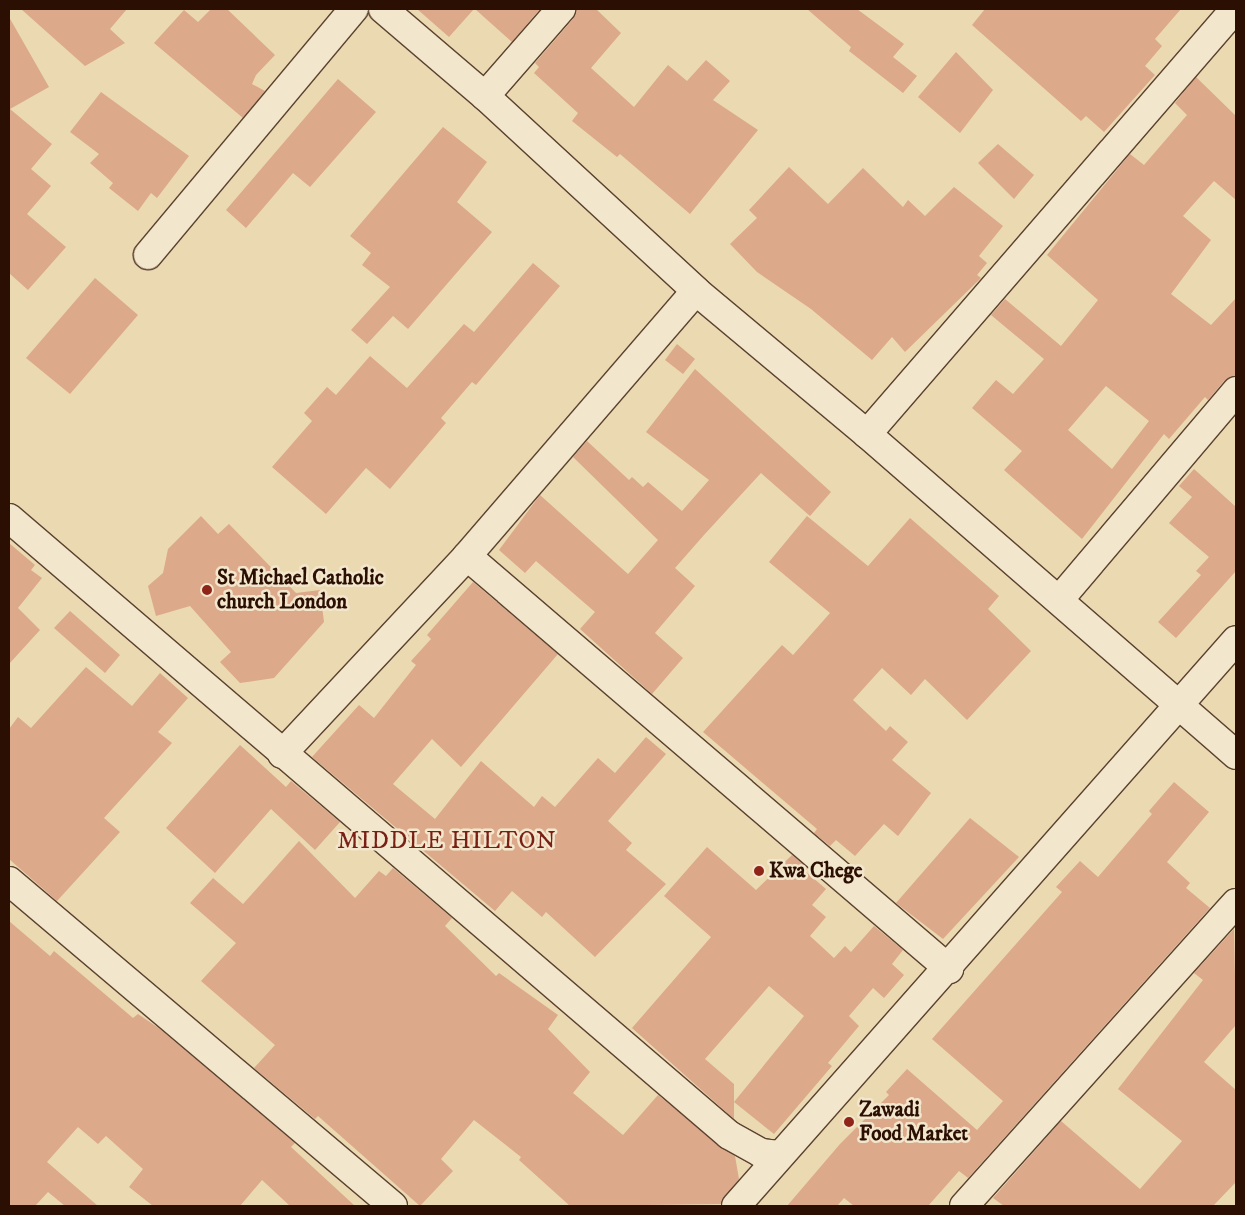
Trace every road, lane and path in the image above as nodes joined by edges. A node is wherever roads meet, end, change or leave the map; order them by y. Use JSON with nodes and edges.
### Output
{"nodes":[{"id":1,"x":354,"y":9,"type":"edge"},
{"id":2,"x":383,"y":9,"type":"edge"},
{"id":3,"x":561,"y":9,"type":"edge"},
{"id":4,"x":1235,"y":9,"type":"edge"},
{"id":5,"x":485,"y":96,"type":"junction"},
{"id":6,"x":148,"y":255,"type":"dead end"},
{"id":7,"x":696,"y":292,"type":"junction"},
{"id":8,"x":1236,"y":391,"type":"edge"},
{"id":9,"x":868,"y":434,"type":"junction"},
{"id":10,"x":9,"y":518,"type":"edge"},
{"id":11,"x":466,"y":556,"type":"junction"},
{"id":12,"x":1059,"y":600,"type":"junction"},
{"id":13,"x":1236,"y":640,"type":"edge"},
{"id":14,"x":1180,"y":706,"type":"junction"},
{"id":15,"x":282,"y":754,"type":"junction"},
{"id":16,"x":1236,"y":754,"type":"edge"},
{"id":17,"x":9,"y":881,"type":"edge"},
{"id":18,"x":1236,"y":903,"type":"edge"},
{"id":19,"x":949,"y":969,"type":"junction"},
{"id":20,"x":779,"y":1155,"type":"junction"},
{"id":21,"x":393,"y":1206,"type":"edge"},
{"id":22,"x":736,"y":1206,"type":"edge"},
{"id":23,"x":964,"y":1206,"type":"edge"}],
"edges":[{"from":1,"to":6,"type":"street"},
{"from":2,"to":5,"type":"street"},
{"from":3,"to":5,"type":"street"},
{"from":4,"to":9,"type":"street"},
{"from":5,"to":7,"type":"street"},
{"from":7,"to":9,"type":"street"},
{"from":7,"to":11,"type":"street"},
{"from":8,"to":12,"type":"street"},
{"from":9,"to":12,"type":"street"},
{"from":10,"to":15,"type":"street"},
{"from":11,"to":15,"type":"street"},
{"from":11,"to":19,"type":"street"},
{"from":12,"to":14,"type":"street"},
{"from":13,"to":14,"type":"street"},
{"from":14,"to":16,"type":"street"},
{"from":14,"to":19,"type":"street"},
{"from":15,"to":20,"type":"street"},
{"from":17,"to":21,"type":"street"},
{"from":18,"to":23,"type":"street"},
{"from":19,"to":20,"type":"street"},
{"from":20,"to":22,"type":"street"}]}
